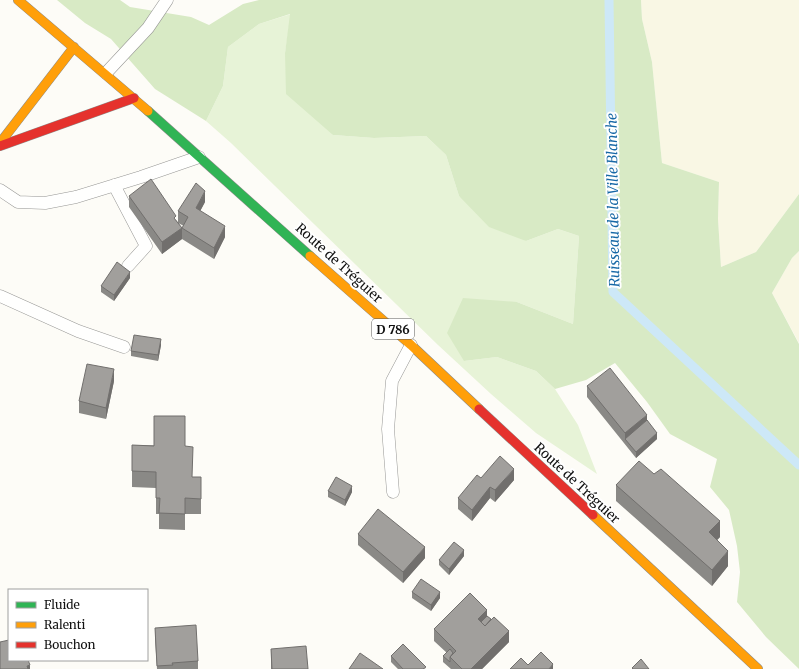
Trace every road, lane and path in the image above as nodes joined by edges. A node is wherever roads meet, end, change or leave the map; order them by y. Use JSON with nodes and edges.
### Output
{"nodes":[{"id":1,"x":18,"y":0,"type":"edge"},
{"id":2,"x":166,"y":0,"type":"edge"},
{"id":3,"x":74,"y":47,"type":"junction"},
{"id":4,"x":106,"y":74,"type":"junction"},
{"id":5,"x":134,"y":98,"type":"junction"},
{"id":6,"x":0,"y":145,"type":"edge"},
{"id":7,"x":199,"y":156,"type":"junction"},
{"id":8,"x":114,"y":185,"type":"junction"},
{"id":9,"x":0,"y":190,"type":"edge"},
{"id":10,"x":128,"y":266,"type":"dead end"},
{"id":11,"x":0,"y":296,"type":"edge"},
{"id":12,"x":411,"y":345,"type":"junction"},
{"id":13,"x":124,"y":347,"type":"dead end"},
{"id":14,"x":393,"y":492,"type":"dead end"},
{"id":15,"x":758,"y":669,"type":"edge"}],
"edges":[{"from":1,"to":3,"type":"main road","name":"Route de Tréguier","number":"D 786"},
{"from":2,"to":4,"type":"lane"},
{"from":3,"to":4,"type":"main road","name":"Route de Tréguier","number":"D 786"},
{"from":3,"to":6,"type":"main road"},
{"from":4,"to":5,"type":"main road","name":"Route de Tréguier","number":"D 786"},
{"from":5,"to":6,"type":"main road"},
{"from":5,"to":7,"type":"main road","name":"Route de Tréguier","number":"D 786"},
{"from":7,"to":8,"type":"lane"},
{"from":7,"to":12,"type":"main road","name":"Route de Tréguier","number":"D 786"},
{"from":8,"to":9,"type":"lane"},
{"from":8,"to":10,"type":"lane"},
{"from":11,"to":13,"type":"lane"},
{"from":12,"to":14,"type":"lane"},
{"from":12,"to":15,"type":"main road","name":"Route de Tréguier","number":"D 786"}]}
